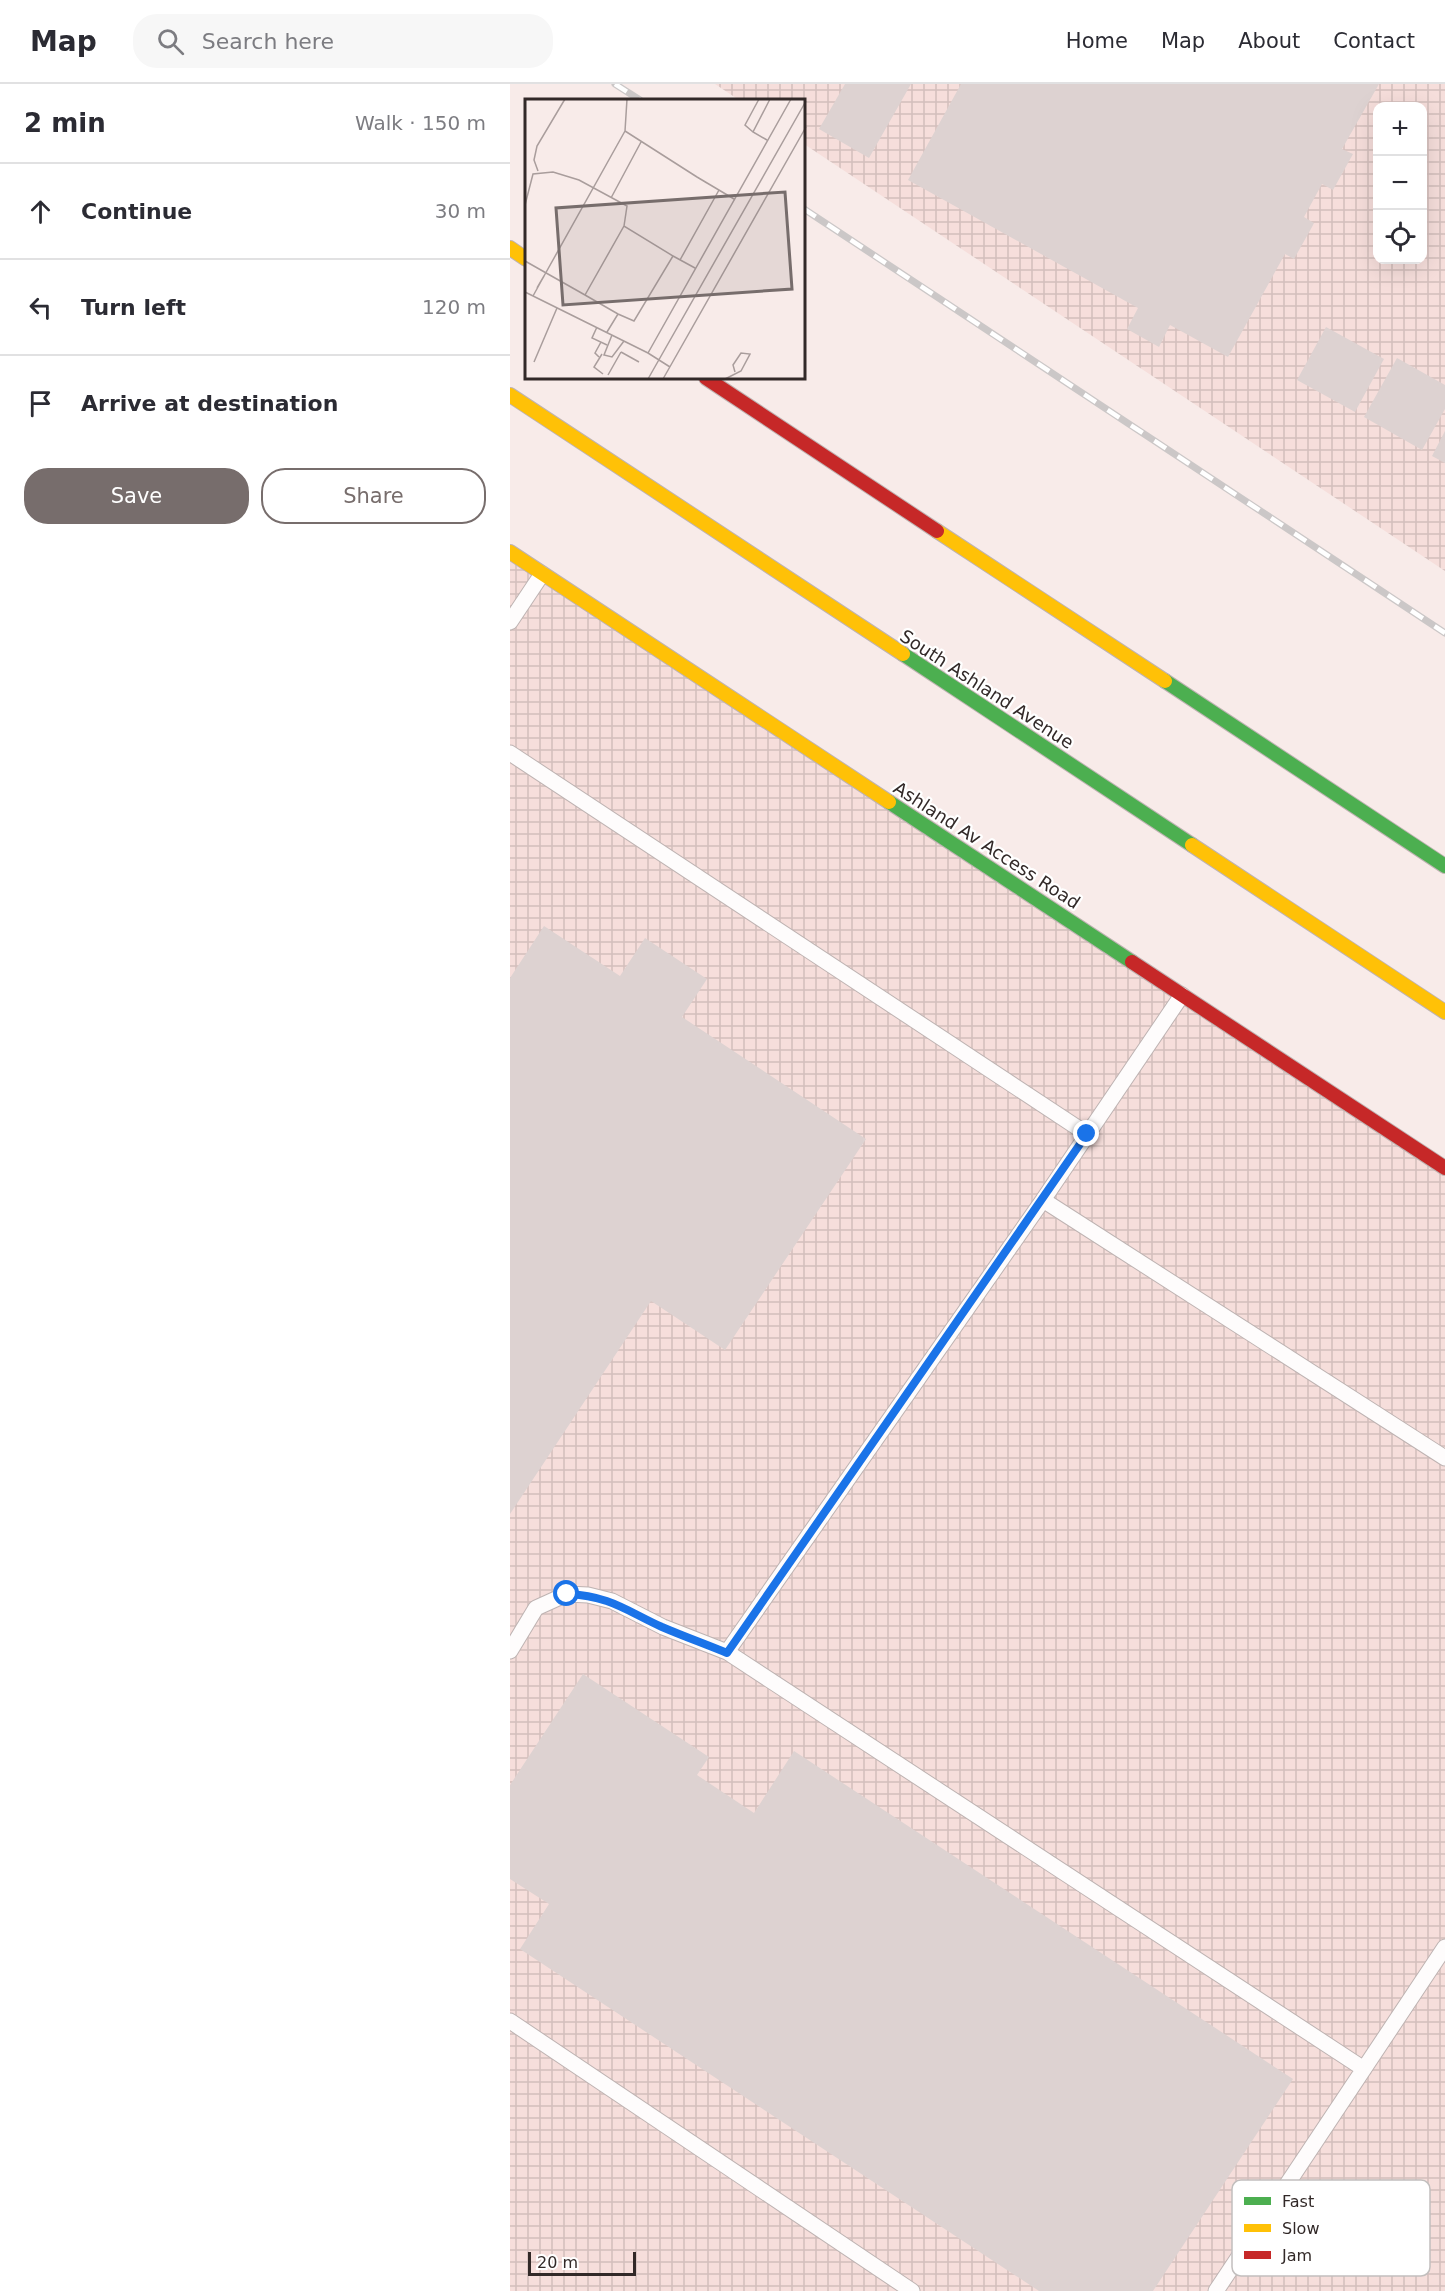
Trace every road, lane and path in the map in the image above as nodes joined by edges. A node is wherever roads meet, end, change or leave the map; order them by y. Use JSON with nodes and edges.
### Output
{"nodes":[{"id":1,"x":510,"y":248,"type":"edge"},
{"id":2,"x":525,"y":258,"type":"edge"},
{"id":3,"x":709,"y":380,"type":"edge"},
{"id":4,"x":510,"y":395,"type":"edge"},
{"id":5,"x":510,"y":552,"type":"edge"},
{"id":6,"x":542,"y":574,"type":"junction"},
{"id":7,"x":510,"y":622,"type":"edge"},
{"id":8,"x":510,"y":753,"type":"edge"},
{"id":9,"x":1445,"y":866,"type":"edge"},
{"id":10,"x":1182,"y":995,"type":"junction"},
{"id":11,"x":1445,"y":1012,"type":"edge"},
{"id":12,"x":1087,"y":1134,"type":"junction"},
{"id":13,"x":1445,"y":1168,"type":"edge"},
{"id":14,"x":1043,"y":1200,"type":"junction"},
{"id":15,"x":1445,"y":1458,"type":"edge"},
{"id":16,"x":510,"y":1651,"type":"edge"},
{"id":17,"x":727,"y":1653,"type":"junction"},
{"id":18,"x":1445,"y":1947,"type":"edge"},
{"id":19,"x":510,"y":2021,"type":"edge"},
{"id":20,"x":1364,"y":2069,"type":"junction"},
{"id":21,"x":1290,"y":2180,"type":"edge"},
{"id":22,"x":1232,"y":2267,"type":"edge"},
{"id":23,"x":912,"y":2291,"type":"edge"},
{"id":24,"x":1216,"y":2291,"type":"edge"}],
"edges":[{"from":1,"to":2,"type":"main road"},
{"from":3,"to":9,"type":"main road"},
{"from":4,"to":11,"type":"main road","name":"South Ashland Avenue"},
{"from":5,"to":6,"type":"main road","name":"Ashland Av Access Road"},
{"from":6,"to":7,"type":"lane"},
{"from":6,"to":10,"type":"main road","name":"Ashland Av Access Road"},
{"from":8,"to":12,"type":"lane"},
{"from":10,"to":12,"type":"lane"},
{"from":10,"to":13,"type":"main road","name":"Ashland Av Access Road"},
{"from":12,"to":14,"type":"lane"},
{"from":14,"to":15,"type":"lane"},
{"from":14,"to":17,"type":"lane"},
{"from":16,"to":17,"type":"lane"},
{"from":17,"to":20,"type":"lane"},
{"from":18,"to":20,"type":"lane"},
{"from":19,"to":23,"type":"lane"},
{"from":20,"to":21,"type":"lane"},
{"from":22,"to":24,"type":"lane"}]}
